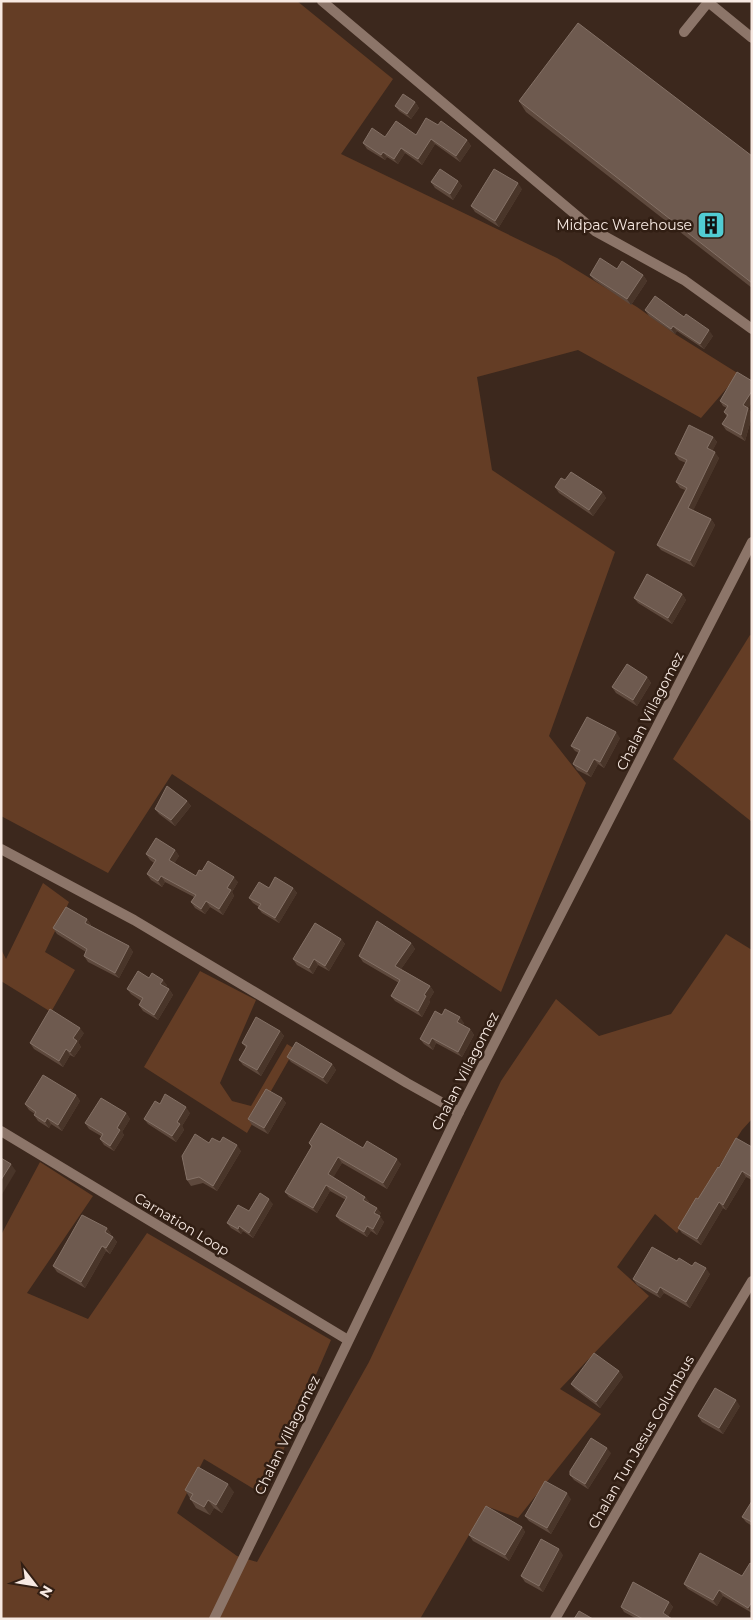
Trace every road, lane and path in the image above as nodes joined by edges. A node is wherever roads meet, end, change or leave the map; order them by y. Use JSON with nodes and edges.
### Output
{"nodes":[{"id":1,"x":322,"y":1,"type":"edge"},
{"id":2,"x":709,"y":2,"type":"edge"},
{"id":3,"x":684,"y":32,"type":"dead end"},
{"id":4,"x":752,"y":38,"type":"edge"},
{"id":5,"x":752,"y":329,"type":"edge"},
{"id":6,"x":752,"y":542,"type":"edge"},
{"id":7,"x":1,"y":849,"type":"edge"},
{"id":8,"x":459,"y":1112,"type":"junction"},
{"id":9,"x":1,"y":1131,"type":"edge"},
{"id":10,"x":752,"y":1281,"type":"edge"},
{"id":11,"x":348,"y":1340,"type":"junction"},
{"id":12,"x":214,"y":1619,"type":"edge"},
{"id":13,"x":555,"y":1619,"type":"edge"}],
"edges":[{"from":1,"to":5,"type":"street"},
{"from":2,"to":3,"type":"street"},
{"from":2,"to":4,"type":"street"},
{"from":6,"to":8,"type":"street","name":"Chalan Villagomez"},
{"from":7,"to":8,"type":"street"},
{"from":8,"to":11,"type":"street","name":"Chalan Villagomez"},
{"from":9,"to":11,"type":"street","name":"Carnation Loop"},
{"from":10,"to":13,"type":"street","name":"Chalan Tun Jesus Columbus"},
{"from":11,"to":12,"type":"street","name":"Chalan Villagomez"}]}
